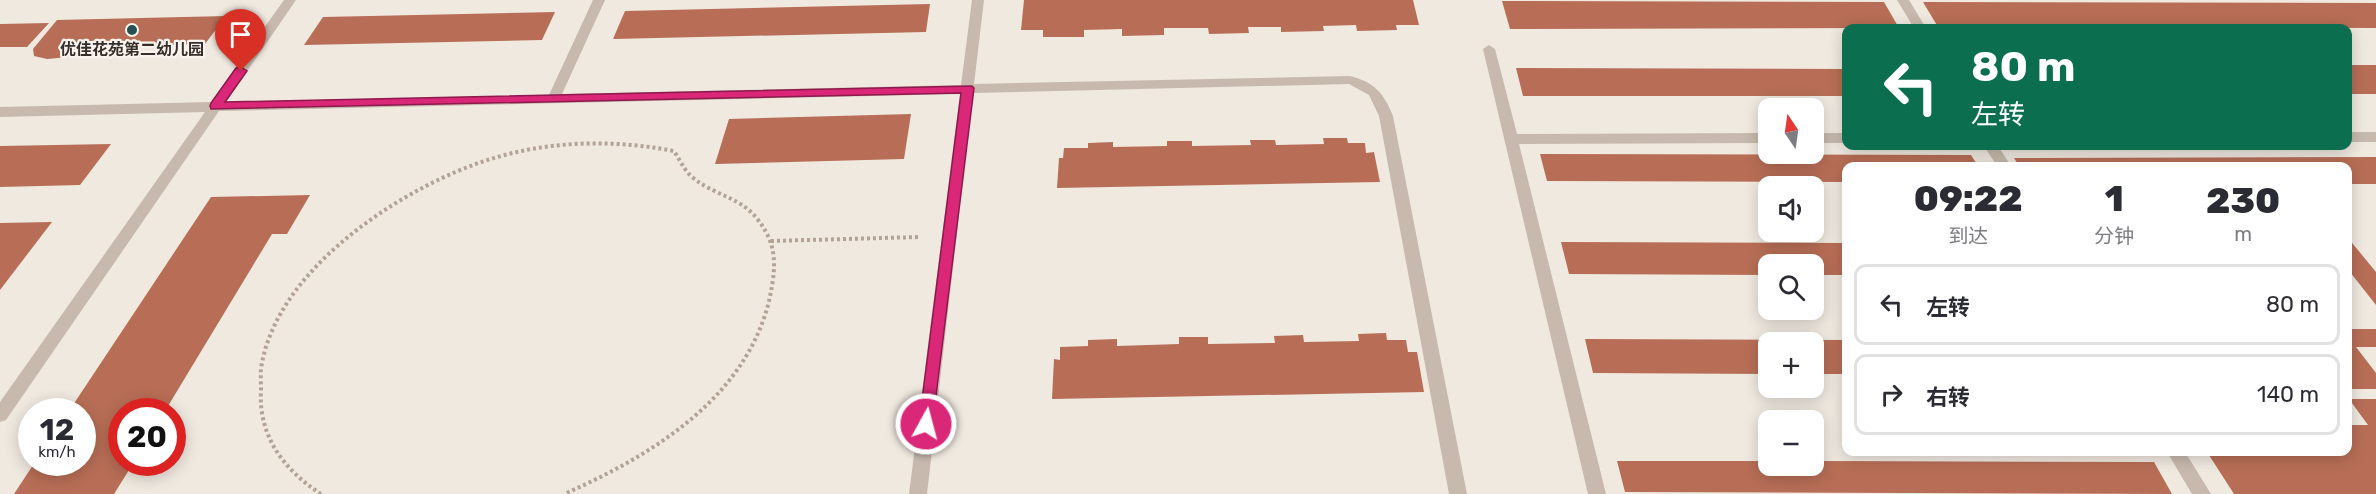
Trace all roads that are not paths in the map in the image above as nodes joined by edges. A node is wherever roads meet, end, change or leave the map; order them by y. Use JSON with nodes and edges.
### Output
{"nodes":[{"id":1,"x":290,"y":0,"type":"edge"},
{"id":2,"x":599,"y":0,"type":"edge"},
{"id":3,"x":978,"y":0,"type":"edge"},
{"id":4,"x":1903,"y":0,"type":"edge"},
{"id":5,"x":1918,"y":24,"type":"edge"},
{"id":6,"x":1489,"y":49,"type":"dead end"},
{"id":7,"x":968,"y":88,"type":"junction"},
{"id":8,"x":554,"y":99,"type":"junction"},
{"id":9,"x":216,"y":106,"type":"junction"},
{"id":10,"x":0,"y":112,"type":"edge"},
{"id":11,"x":2376,"y":136,"type":"edge"},
{"id":12,"x":2352,"y":137,"type":"edge"},
{"id":13,"x":1758,"y":138,"type":"edge"},
{"id":14,"x":1824,"y":138,"type":"edge"},
{"id":15,"x":1842,"y":138,"type":"edge"},
{"id":16,"x":1510,"y":139,"type":"junction"},
{"id":17,"x":0,"y":415,"type":"edge"},
{"id":18,"x":2178,"y":456,"type":"edge"},
{"id":19,"x":918,"y":494,"type":"edge"},
{"id":20,"x":1458,"y":494,"type":"edge"},
{"id":21,"x":1597,"y":494,"type":"edge"},
{"id":22,"x":2202,"y":494,"type":"edge"}],
"edges":[{"from":1,"to":9,"type":"street"},
{"from":2,"to":8,"type":"street"},
{"from":3,"to":7,"type":"street"},
{"from":4,"to":5,"type":"street"},
{"from":6,"to":16,"type":"street"},
{"from":7,"to":8,"type":"street"},
{"from":7,"to":19,"type":"street"},
{"from":7,"to":20,"type":"street"},
{"from":8,"to":9,"type":"street"},
{"from":9,"to":10,"type":"street"},
{"from":9,"to":17,"type":"street"},
{"from":11,"to":12,"type":"street"},
{"from":13,"to":16,"type":"street"},
{"from":14,"to":15,"type":"street"},
{"from":16,"to":21,"type":"street"},
{"from":18,"to":22,"type":"street"}]}
